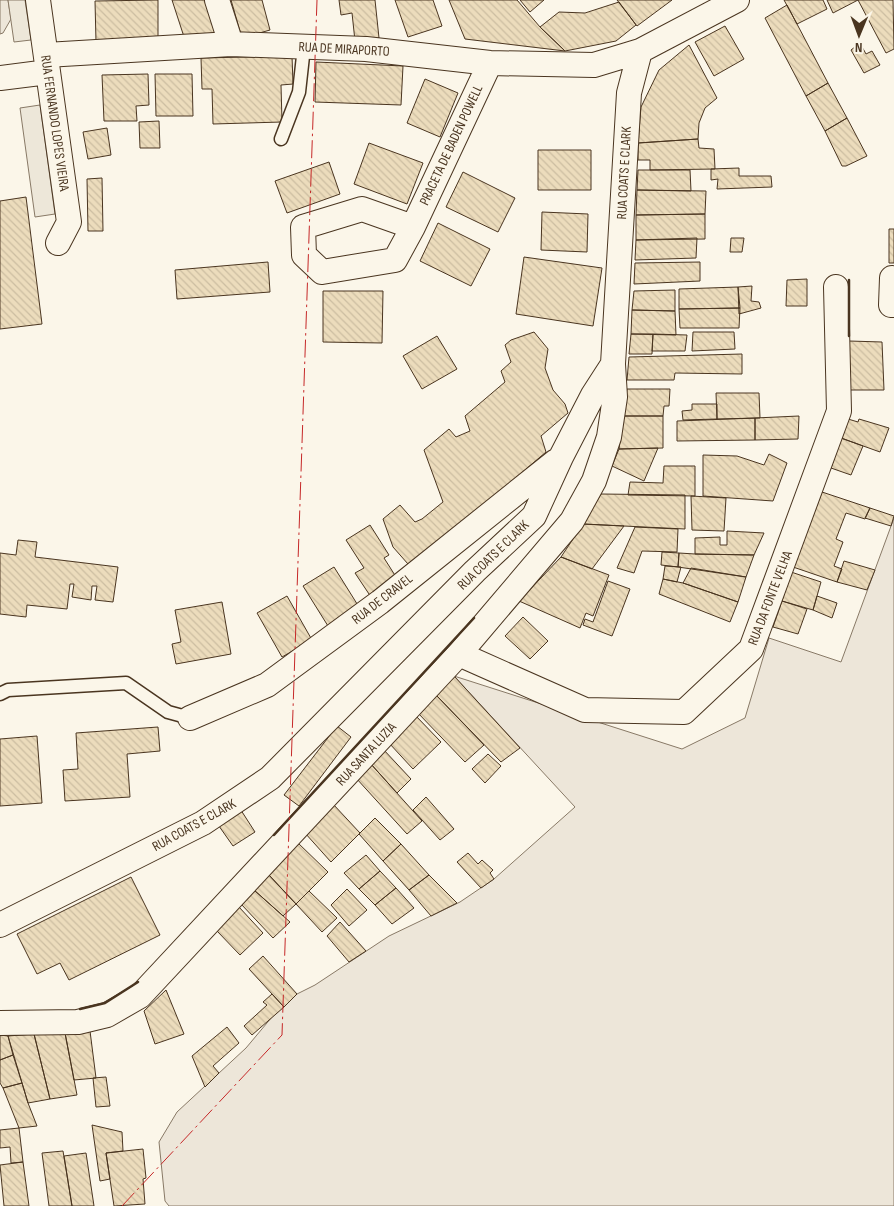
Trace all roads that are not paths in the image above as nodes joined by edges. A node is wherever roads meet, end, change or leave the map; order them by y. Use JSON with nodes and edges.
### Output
{"nodes":[{"id":1,"x":38,"y":0,"type":"edge"},
{"id":2,"x":217,"y":0,"type":"edge"},
{"id":3,"x":729,"y":2,"type":"edge"},
{"id":4,"x":231,"y":44,"type":"junction"},
{"id":5,"x":304,"y":47,"type":"junction"},
{"id":6,"x":640,"y":51,"type":"junction"},
{"id":7,"x":490,"y":63,"type":"junction"},
{"id":8,"x":47,"y":64,"type":"junction"},
{"id":9,"x":0,"y":78,"type":"edge"},
{"id":10,"x":281,"y":138,"type":"dead end"},
{"id":11,"x":413,"y":227,"type":"dead end"},
{"id":12,"x":58,"y":243,"type":"dead end"},
{"id":13,"x":892,"y":278,"type":"dead end"},
{"id":14,"x":836,"y":287,"type":"dead end"},
{"id":15,"x":894,"y":305,"type":"edge"},
{"id":16,"x":613,"y":364,"type":"junction"},
{"id":17,"x":561,"y":457,"type":"junction"},
{"id":18,"x":459,"y":654,"type":"junction"},
{"id":19,"x":0,"y":694,"type":"edge"},
{"id":20,"x":190,"y":718,"type":"joint"},
{"id":21,"x":0,"y":925,"type":"edge"},
{"id":22,"x":0,"y":1024,"type":"edge"}],
"edges":[{"from":1,"to":8,"type":"street","name":"RUA FERNANDO LOPES VIEIRA"},
{"from":2,"to":4,"type":"street"},
{"from":3,"to":6,"type":"street"},
{"from":4,"to":5,"type":"street","name":"RUA DE MIRAPORTO"},
{"from":4,"to":8,"type":"street","name":"RUA DE MIRAPORTO"},
{"from":5,"to":7,"type":"street","name":"RUA DE MIRAPORTO"},
{"from":5,"to":10,"type":"lane"},
{"from":6,"to":7,"type":"street","name":"RUA DE MIRAPORTO"},
{"from":6,"to":16,"type":"street","name":"RUA COATS E CLARK"},
{"from":7,"to":11,"type":"street","name":"PRACETA DE BADEN POWELL"},
{"from":8,"to":9,"type":"street","name":"RUA DE MIRAPORTO"},
{"from":8,"to":12,"type":"street","name":"RUA FERNANDO LOPES VIEIRA"},
{"from":13,"to":15,"type":"street"},
{"from":14,"to":18,"type":"street","name":"RUA DA FONTE VELHA"},
{"from":16,"to":17,"type":"street","name":"RUA COATS E CLARK"},
{"from":16,"to":18,"type":"street","name":"RUA SANTA LUZIA"},
{"from":17,"to":20,"type":"street","name":"RUA DE CRAVEL"},
{"from":17,"to":21,"type":"street","name":"RUA COATS E CLARK"},
{"from":18,"to":22,"type":"street","name":"RUA SANTA LUZIA"},
{"from":19,"to":20,"type":"lane"}]}
